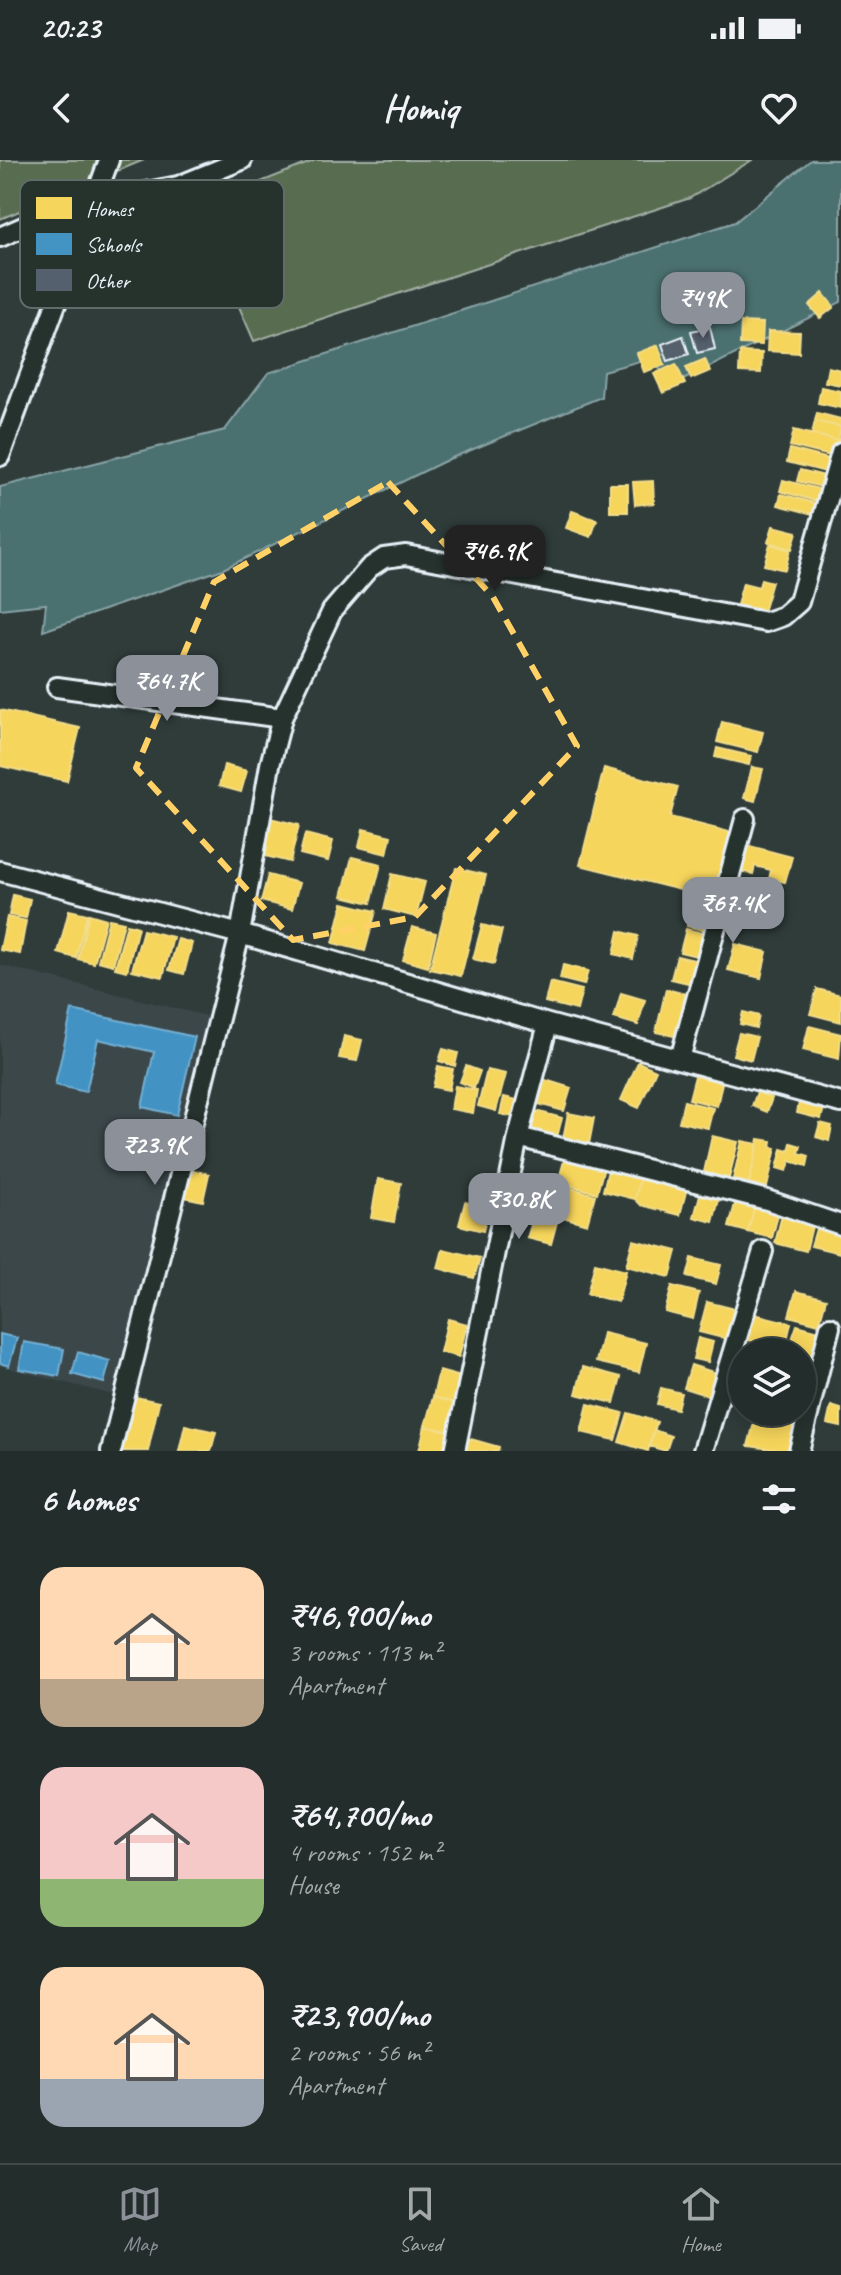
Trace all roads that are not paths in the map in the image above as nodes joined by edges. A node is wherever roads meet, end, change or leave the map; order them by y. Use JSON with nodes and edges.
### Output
{"nodes":[{"id":1,"x":109,"y":160,"type":"edge"},
{"id":2,"x":242,"y":160,"type":"edge"},
{"id":3,"x":101,"y":180,"type":"edge"},
{"id":4,"x":193,"y":180,"type":"edge"},
{"id":5,"x":20,"y":228,"type":"edge"},
{"id":6,"x":0,"y":237,"type":"edge"},
{"id":7,"x":53,"y":308,"type":"edge"},
{"id":8,"x":841,"y":453,"type":"edge"},
{"id":9,"x":0,"y":456,"type":"edge"},
{"id":10,"x":57,"y":687,"type":"dead end"},
{"id":11,"x":282,"y":718,"type":"junction"},
{"id":12,"x":745,"y":819,"type":"dead end"},
{"id":13,"x":0,"y":871,"type":"edge"},
{"id":14,"x":240,"y":934,"type":"junction"},
{"id":15,"x":548,"y":1024,"type":"junction"},
{"id":16,"x":680,"y":1059,"type":"junction"},
{"id":17,"x":841,"y":1103,"type":"edge"},
{"id":18,"x":518,"y":1137,"type":"junction"},
{"id":19,"x":841,"y":1225,"type":"edge"},
{"id":20,"x":763,"y":1251,"type":"dead end"},
{"id":21,"x":830,"y":1327,"type":"dead end"},
{"id":22,"x":111,"y":1451,"type":"edge"},
{"id":23,"x":455,"y":1451,"type":"edge"},
{"id":24,"x":703,"y":1451,"type":"edge"},
{"id":25,"x":799,"y":1451,"type":"edge"}],
"edges":[{"from":1,"to":3,"type":"street"},
{"from":2,"to":4,"type":"street"},
{"from":5,"to":6,"type":"street"},
{"from":7,"to":9,"type":"street"},
{"from":8,"to":11,"type":"street"},
{"from":10,"to":11,"type":"street"},
{"from":11,"to":14,"type":"street"},
{"from":12,"to":16,"type":"street"},
{"from":13,"to":14,"type":"street"},
{"from":14,"to":15,"type":"street"},
{"from":14,"to":22,"type":"street"},
{"from":15,"to":16,"type":"street"},
{"from":15,"to":18,"type":"street"},
{"from":16,"to":17,"type":"street"},
{"from":18,"to":19,"type":"street"},
{"from":18,"to":23,"type":"street"},
{"from":20,"to":24,"type":"street"},
{"from":21,"to":25,"type":"street"}]}
